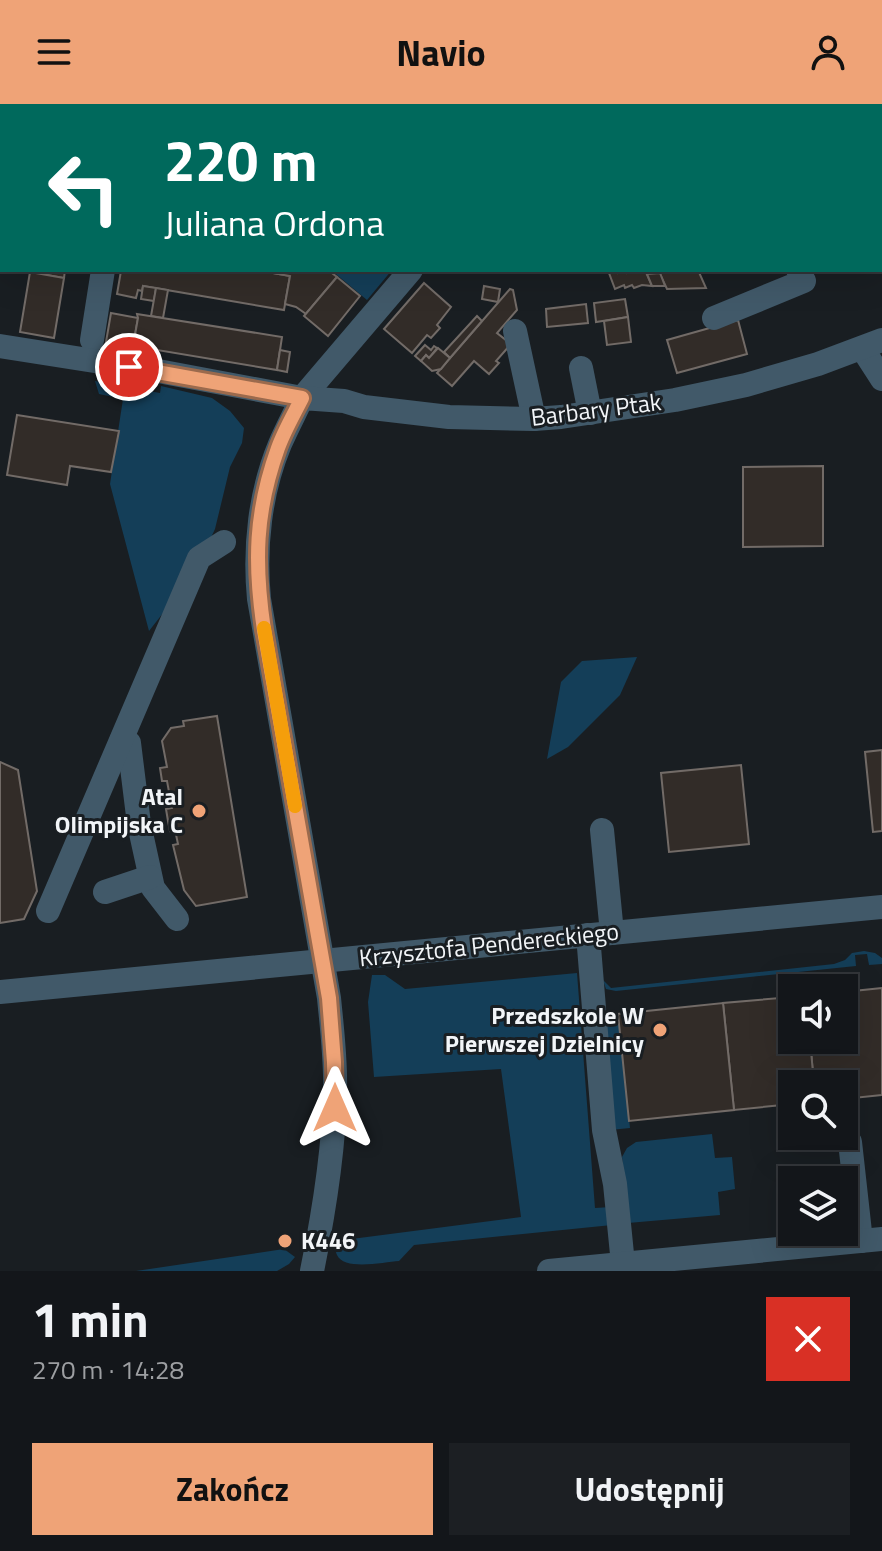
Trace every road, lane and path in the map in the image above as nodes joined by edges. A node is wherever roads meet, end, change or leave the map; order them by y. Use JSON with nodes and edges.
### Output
{"nodes":[{"id":1,"x":103,"y":272,"type":"edge"},
{"id":2,"x":409,"y":272,"type":"edge"},
{"id":3,"x":801,"y":275,"type":"edge"},
{"id":4,"x":714,"y":318,"type":"dead end"},
{"id":5,"x":515,"y":331,"type":"dead end"},
{"id":6,"x":92,"y":340,"type":"dead end"},
{"id":7,"x":872,"y":344,"type":"edge"},
{"id":8,"x":0,"y":346,"type":"edge"},
{"id":9,"x":581,"y":368,"type":"dead end"},
{"id":10,"x":882,"y":379,"type":"edge"},
{"id":11,"x":302,"y":398,"type":"junction"},
{"id":12,"x":590,"y":413,"type":"junction"},
{"id":13,"x":534,"y":419,"type":"junction"},
{"id":14,"x":224,"y":542,"type":"dead end"},
{"id":15,"x":122,"y":739,"type":"junction"},
{"id":16,"x":602,"y":830,"type":"dead end"},
{"id":17,"x":150,"y":877,"type":"junction"},
{"id":18,"x":105,"y":892,"type":"dead end"},
{"id":19,"x":882,"y":907,"type":"edge"},
{"id":20,"x":48,"y":911,"type":"dead end"},
{"id":21,"x":177,"y":919,"type":"dead end"},
{"id":22,"x":600,"y":934,"type":"junction"},
{"id":23,"x":322,"y":960,"type":"junction"},
{"id":24,"x":0,"y":992,"type":"edge"},
{"id":25,"x":852,"y":1150,"type":"edge"},
{"id":26,"x":872,"y":1240,"type":"edge"},
{"id":27,"x":733,"y":1262,"type":"edge"},
{"id":28,"x":623,"y":1264,"type":"junction"},
{"id":29,"x":312,"y":1271,"type":"edge"},
{"id":30,"x":549,"y":1271,"type":"edge"}],
"edges":[{"from":1,"to":6,"type":"street"},
{"from":2,"to":11,"type":"street"},
{"from":3,"to":4,"type":"street"},
{"from":5,"to":13,"type":"street"},
{"from":7,"to":10,"type":"street"},
{"from":7,"to":12,"type":"street","name":"Barbary Ptak"},
{"from":8,"to":11,"type":"street","name":"Barbary Ptak"},
{"from":9,"to":12,"type":"street"},
{"from":11,"to":13,"type":"street","name":"Barbary Ptak"},
{"from":11,"to":23,"type":"street"},
{"from":12,"to":13,"type":"street","name":"Barbary Ptak"},
{"from":14,"to":15,"type":"street"},
{"from":15,"to":17,"type":"street"},
{"from":15,"to":20,"type":"street"},
{"from":16,"to":22,"type":"street"},
{"from":17,"to":18,"type":"street"},
{"from":17,"to":21,"type":"street"},
{"from":19,"to":22,"type":"street","name":"Krzysztofa Pendereckiego"},
{"from":22,"to":23,"type":"street","name":"Krzysztofa Pendereckiego"},
{"from":22,"to":28,"type":"street"},
{"from":23,"to":24,"type":"street","name":"Krzysztofa Pendereckiego"},
{"from":23,"to":29,"type":"street"},
{"from":25,"to":26,"type":"street"},
{"from":26,"to":27,"type":"street"},
{"from":27,"to":28,"type":"street"},
{"from":28,"to":30,"type":"street"}]}
